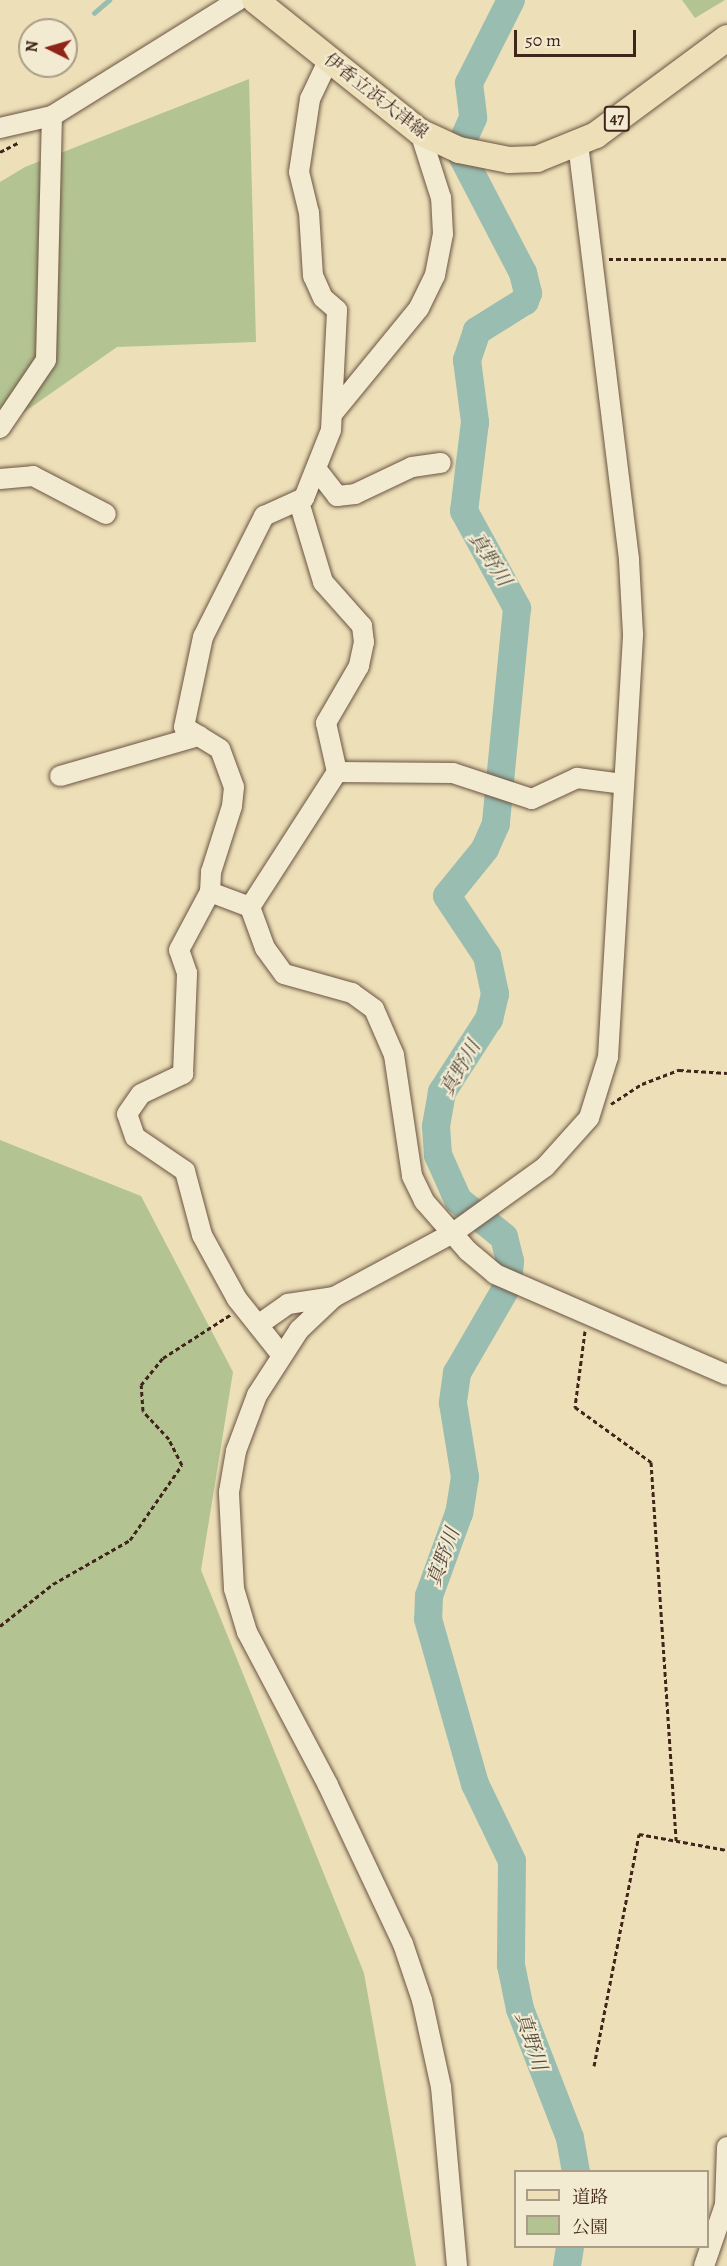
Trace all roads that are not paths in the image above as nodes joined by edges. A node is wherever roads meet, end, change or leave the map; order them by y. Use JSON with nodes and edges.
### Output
{"nodes":[{"id":1,"x":238,"y":0,"type":"edge"},
{"id":2,"x":255,"y":0,"type":"edge"},
{"id":3,"x":727,"y":38,"type":"edge"},
{"id":4,"x":329,"y":59,"type":"junction"},
{"id":5,"x":52,"y":116,"type":"junction"},
{"id":6,"x":0,"y":128,"type":"edge"},
{"id":7,"x":427,"y":136,"type":"junction"},
{"id":8,"x":578,"y":144,"type":"junction"},
{"id":9,"x":334,"y":412,"type":"junction"},
{"id":10,"x":0,"y":428,"type":"edge"},
{"id":11,"x":441,"y":464,"type":"dead end"},
{"id":12,"x":317,"y":470,"type":"junction"},
{"id":13,"x":0,"y":479,"type":"edge"},
{"id":14,"x":298,"y":502,"type":"junction"},
{"id":15,"x":106,"y":514,"type":"dead end"},
{"id":16,"x":199,"y":736,"type":"junction"},
{"id":17,"x":337,"y":772,"type":"junction"},
{"id":18,"x":60,"y":776,"type":"dead end"},
{"id":19,"x":623,"y":784,"type":"junction"},
{"id":20,"x":210,"y":892,"type":"junction"},
{"id":21,"x":250,"y":907,"type":"junction"},
{"id":22,"x":453,"y":1233,"type":"junction"},
{"id":23,"x":334,"y":1297,"type":"junction"},
{"id":24,"x":258,"y":1325,"type":"junction"},
{"id":25,"x":280,"y":1353,"type":"junction"},
{"id":26,"x":727,"y":1375,"type":"edge"},
{"id":27,"x":727,"y":2147,"type":"edge"},
{"id":28,"x":457,"y":2266,"type":"edge"},
{"id":29,"x":704,"y":2266,"type":"edge"}],
"edges":[{"from":1,"to":5,"type":"street"},
{"from":2,"to":4,"type":"main road","name":"伊香立浜大津線","number":"47"},
{"from":3,"to":8,"type":"main road","name":"伊香立浜大津線","number":"47"},
{"from":4,"to":7,"type":"main road","name":"伊香立浜大津線","number":"47"},
{"from":4,"to":9,"type":"street"},
{"from":5,"to":6,"type":"street"},
{"from":5,"to":10,"type":"street"},
{"from":7,"to":8,"type":"main road","name":"伊香立浜大津線","number":"47"},
{"from":7,"to":9,"type":"street"},
{"from":8,"to":19,"type":"street"},
{"from":9,"to":12,"type":"street"},
{"from":11,"to":12,"type":"street"},
{"from":12,"to":14,"type":"street"},
{"from":13,"to":15,"type":"street"},
{"from":14,"to":16,"type":"street"},
{"from":14,"to":17,"type":"street"},
{"from":16,"to":18,"type":"street"},
{"from":16,"to":20,"type":"street"},
{"from":17,"to":19,"type":"street"},
{"from":17,"to":21,"type":"street"},
{"from":19,"to":22,"type":"street"},
{"from":20,"to":21,"type":"street"},
{"from":20,"to":24,"type":"street"},
{"from":21,"to":22,"type":"street"},
{"from":22,"to":23,"type":"street"},
{"from":22,"to":26,"type":"street"},
{"from":23,"to":24,"type":"street"},
{"from":23,"to":25,"type":"street"},
{"from":24,"to":25,"type":"street"},
{"from":25,"to":28,"type":"street"},
{"from":27,"to":29,"type":"street"}]}
